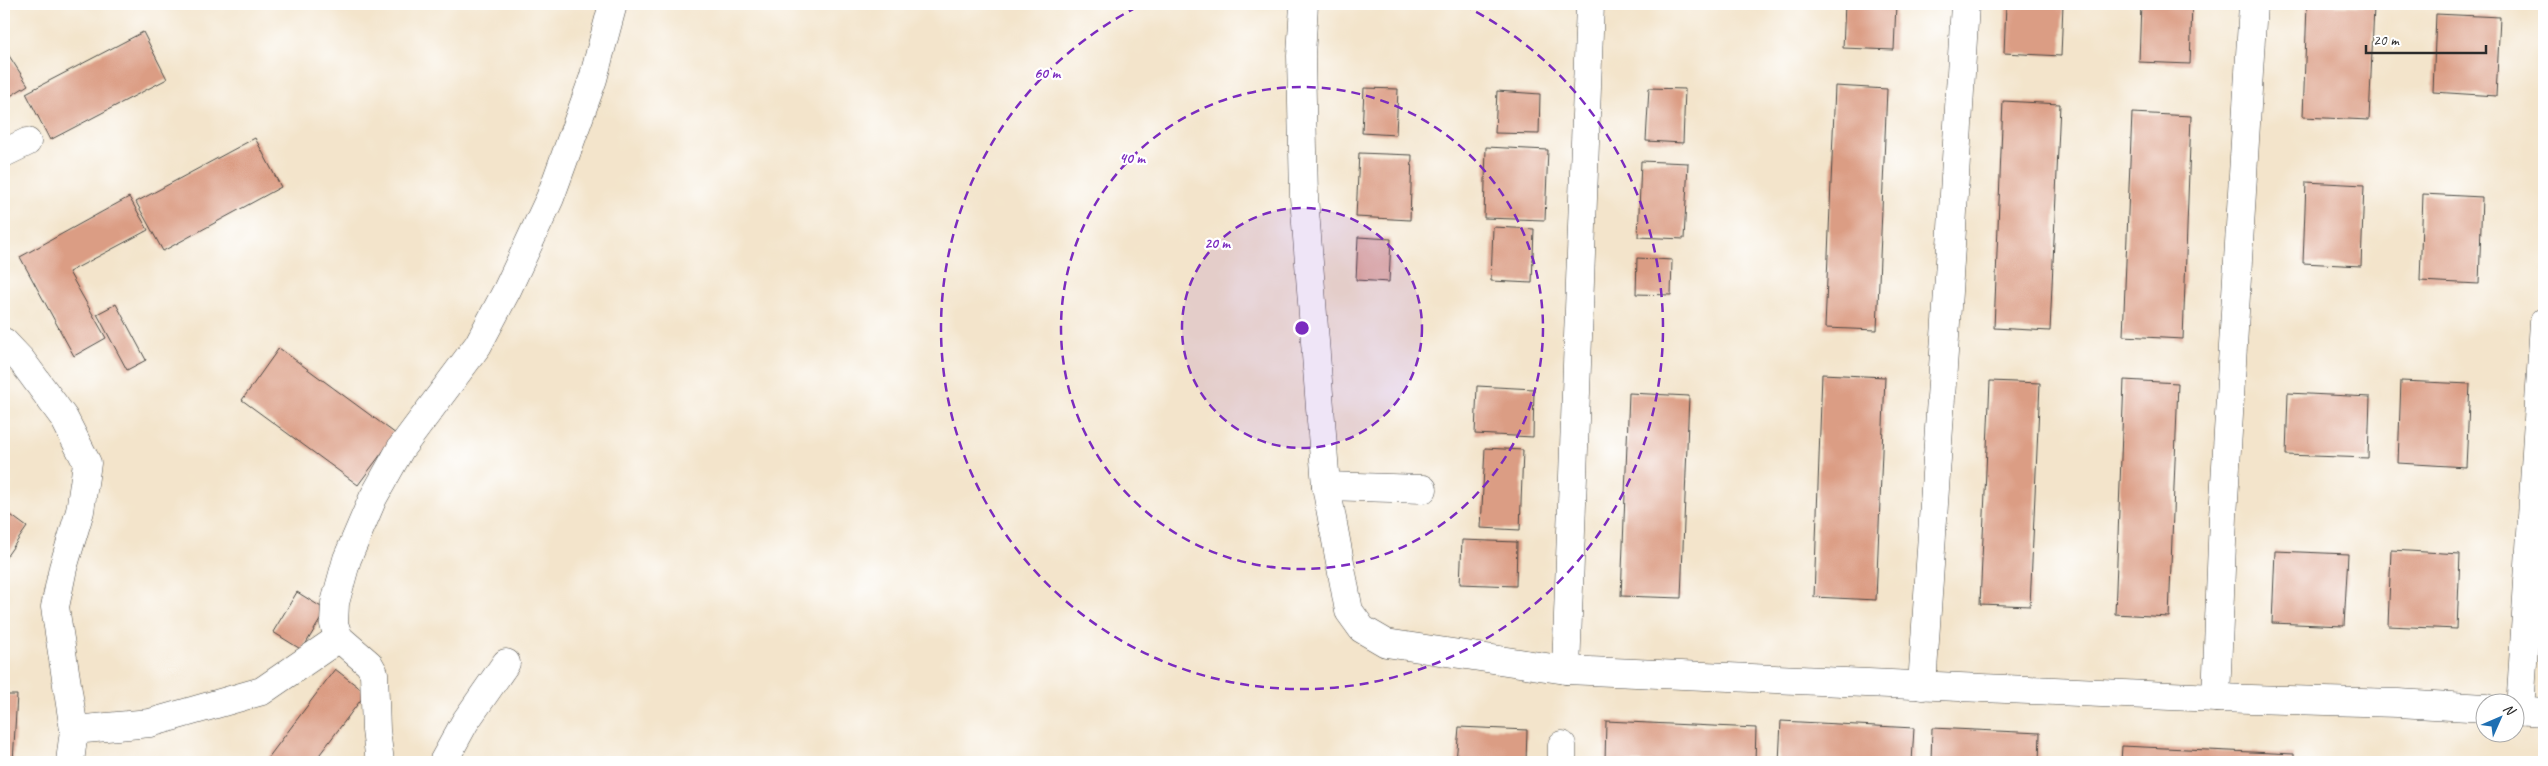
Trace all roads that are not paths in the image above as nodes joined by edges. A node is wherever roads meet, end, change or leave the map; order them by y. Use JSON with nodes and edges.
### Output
{"nodes":[{"id":1,"x":613,"y":4,"type":"edge"},
{"id":2,"x":1304,"y":4,"type":"edge"},
{"id":3,"x":1590,"y":4,"type":"edge"},
{"id":4,"x":1965,"y":4,"type":"edge"},
{"id":5,"x":2253,"y":4,"type":"edge"},
{"id":6,"x":2544,"y":322,"type":"edge"},
{"id":7,"x":4,"y":342,"type":"edge"},
{"id":8,"x":1326,"y":486,"type":"junction"},
{"id":9,"x":1423,"y":489,"type":"dead end"},
{"id":10,"x":339,"y":638,"type":"junction"},
{"id":11,"x":506,"y":663,"type":"dead end"},
{"id":12,"x":1566,"y":670,"type":"junction"},
{"id":13,"x":1922,"y":686,"type":"junction"},
{"id":14,"x":2216,"y":698,"type":"junction"},
{"id":15,"x":2476,"y":707,"type":"edge"},
{"id":16,"x":2527,"y":711,"type":"edge"},
{"id":17,"x":74,"y":730,"type":"junction"},
{"id":18,"x":70,"y":762,"type":"edge"},
{"id":19,"x":380,"y":762,"type":"edge"},
{"id":20,"x":443,"y":762,"type":"edge"}],
"edges":[{"from":1,"to":10,"type":"lane"},
{"from":2,"to":8,"type":"lane"},
{"from":3,"to":12,"type":"lane"},
{"from":4,"to":13,"type":"lane"},
{"from":5,"to":14,"type":"lane"},
{"from":6,"to":16,"type":"lane"},
{"from":7,"to":17,"type":"lane"},
{"from":8,"to":9,"type":"lane"},
{"from":8,"to":12,"type":"lane"},
{"from":10,"to":17,"type":"lane"},
{"from":10,"to":19,"type":"lane"},
{"from":11,"to":20,"type":"lane"},
{"from":12,"to":13,"type":"lane"},
{"from":13,"to":14,"type":"lane"},
{"from":14,"to":15,"type":"lane"},
{"from":17,"to":18,"type":"lane"}]}
